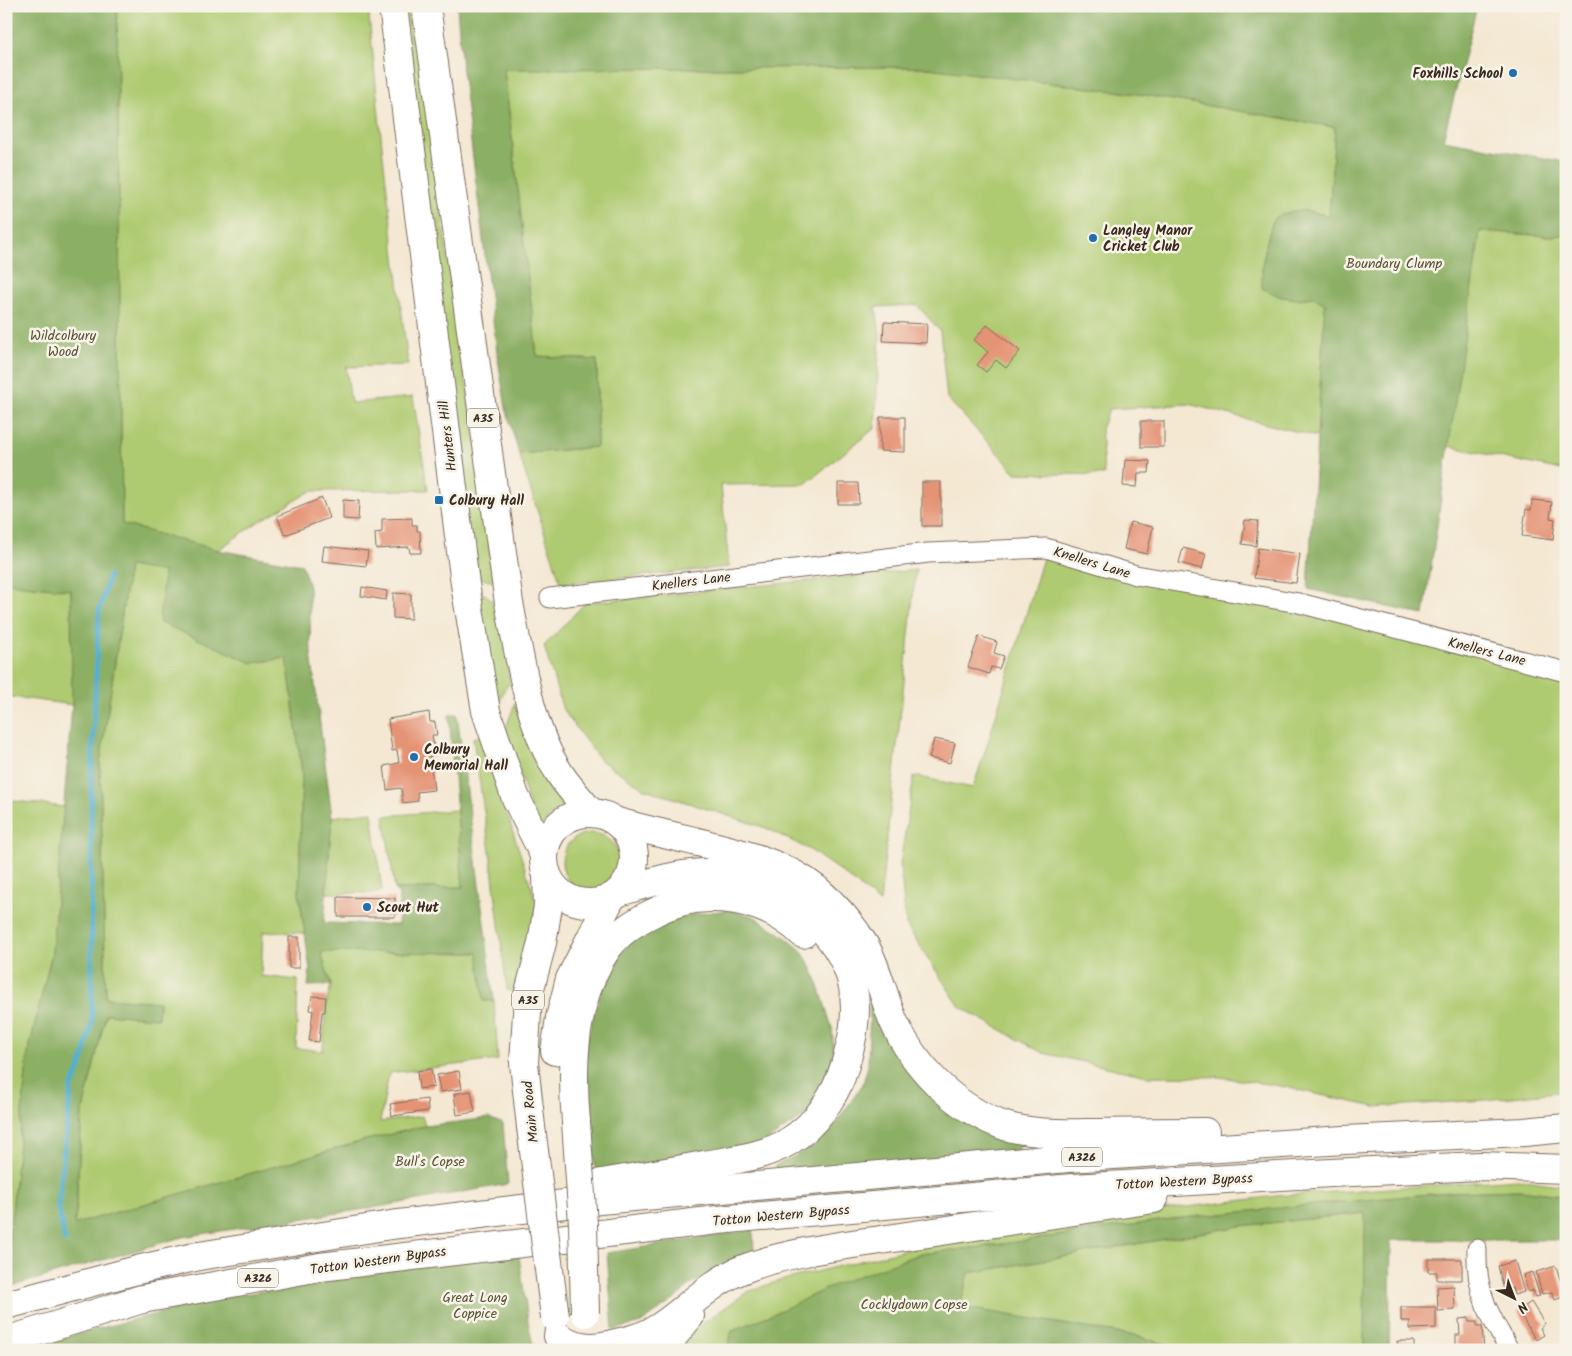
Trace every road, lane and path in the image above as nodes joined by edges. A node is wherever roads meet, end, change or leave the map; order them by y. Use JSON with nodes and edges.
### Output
{"nodes":[{"id":1,"x":394,"y":6,"type":"edge"},
{"id":2,"x":426,"y":6,"type":"edge"},
{"id":3,"x":550,"y":598,"type":"dead end"},
{"id":4,"x":1566,"y":672,"type":"edge"},
{"id":5,"x":591,"y":813,"type":"junction"},
{"id":6,"x":617,"y":822,"type":"junction"},
{"id":7,"x":545,"y":865,"type":"junction"},
{"id":8,"x":615,"y":895,"type":"junction"},
{"id":9,"x":845,"y":1067,"type":"junction"},
{"id":10,"x":568,"y":1123,"type":"junction"},
{"id":11,"x":1566,"y":1128,"type":"edge"},
{"id":12,"x":1344,"y":1140,"type":"junction"},
{"id":13,"x":1566,"y":1168,"type":"edge"},
{"id":14,"x":1331,"y":1173,"type":"junction"},
{"id":15,"x":391,"y":1225,"type":"junction"},
{"id":16,"x":1476,"y":1250,"type":"dead end"},
{"id":17,"x":741,"y":1270,"type":"junction"},
{"id":18,"x":6,"y":1305,"type":"edge"},
{"id":19,"x":558,"y":1334,"type":"edge"},
{"id":20,"x":6,"y":1341,"type":"edge"},
{"id":21,"x":588,"y":1348,"type":"edge"},
{"id":22,"x":662,"y":1350,"type":"edge"},
{"id":23,"x":1509,"y":1350,"type":"edge"}],
"edges":[{"from":1,"to":7,"type":"main road","name":"Hunters Hill","number":"A35"},
{"from":2,"to":5,"type":"main road","number":"A35"},
{"from":3,"to":4,"type":"street","name":"Knellers Lane"},
{"from":5,"to":6,"type":"main road"},
{"from":5,"to":7,"type":"main road"},
{"from":6,"to":8,"type":"main road"},
{"from":6,"to":12,"type":"main road"},
{"from":7,"to":8,"type":"main road"},
{"from":7,"to":19,"type":"main road","name":"Main Road","number":"A35","bridge":true},
{"from":8,"to":9,"type":"main road"},
{"from":8,"to":10,"type":"main road","name":"Main Road","number":"A35"},
{"from":9,"to":10,"type":"main road"},
{"from":9,"to":15,"type":"main road"},
{"from":10,"to":21,"type":"main road","name":"Main Road","number":"A35","bridge":true},
{"from":11,"to":12,"type":"main road","number":"A326"},
{"from":12,"to":15,"type":"main road","number":"A326"},
{"from":13,"to":14,"type":"main road","name":"Totton Western Bypass","number":"A326"},
{"from":14,"to":17,"type":"main road"},
{"from":14,"to":20,"type":"main road","name":"Totton Western Bypass","number":"A326"},
{"from":15,"to":18,"type":"main road","number":"A326"},
{"from":16,"to":23,"type":"street"},
{"from":17,"to":21,"type":"main road"},
{"from":17,"to":22,"type":"main road"},
{"from":19,"to":21,"type":"main road"}]}
